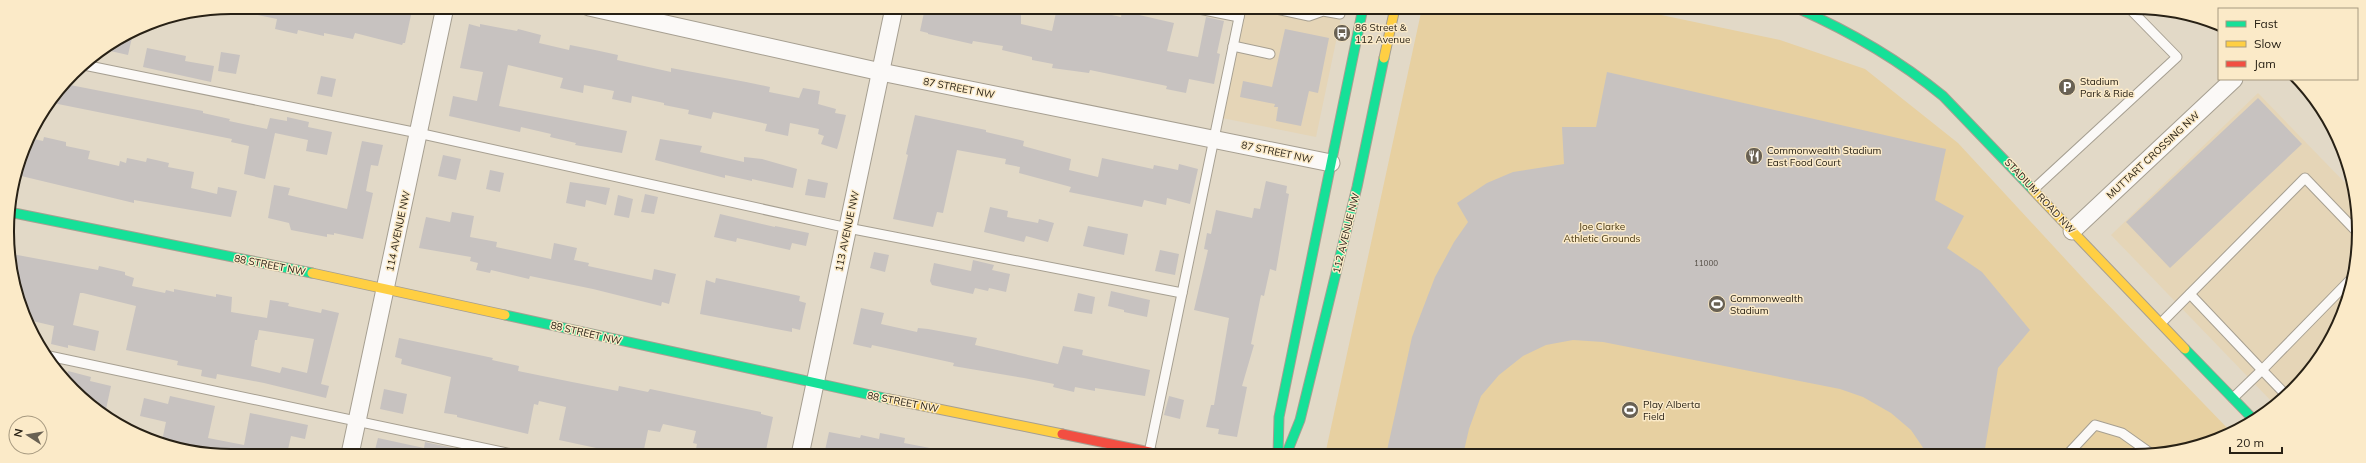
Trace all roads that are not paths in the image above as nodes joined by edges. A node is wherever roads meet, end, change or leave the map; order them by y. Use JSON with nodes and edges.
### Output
{"nodes":[{"id":1,"x":444,"y":14,"type":"edge"},
{"id":2,"x":620,"y":14,"type":"edge"},
{"id":3,"x":893,"y":14,"type":"edge"},
{"id":4,"x":1224,"y":14,"type":"edge"},
{"id":5,"x":1240,"y":14,"type":"edge"},
{"id":6,"x":1300,"y":14,"type":"edge"},
{"id":7,"x":1315,"y":14,"type":"edge"},
{"id":8,"x":1362,"y":14,"type":"edge"},
{"id":9,"x":1394,"y":14,"type":"edge"},
{"id":10,"x":1812,"y":14,"type":"edge"},
{"id":11,"x":2135,"y":14,"type":"edge"},
{"id":12,"x":1239,"y":17,"type":"junction"},
{"id":13,"x":1234,"y":46,"type":"junction"},
{"id":14,"x":1270,"y":54,"type":"dead end"},
{"id":15,"x":90,"y":66,"type":"edge"},
{"id":16,"x":881,"y":72,"type":"junction"},
{"id":17,"x":2233,"y":80,"type":"edge"},
{"id":18,"x":418,"y":133,"type":"junction"},
{"id":19,"x":1214,"y":138,"type":"junction"},
{"id":20,"x":1331,"y":163,"type":"junction"},
{"id":21,"x":2034,"y":189,"type":"junction"},
{"id":22,"x":15,"y":213,"type":"edge"},
{"id":23,"x":2352,"y":227,"type":"edge"},
{"id":24,"x":848,"y":228,"type":"junction"},
{"id":25,"x":2072,"y":231,"type":"junction"},
{"id":26,"x":2346,"y":284,"type":"edge"},
{"id":27,"x":385,"y":288,"type":"junction"},
{"id":28,"x":1182,"y":293,"type":"junction"},
{"id":29,"x":2190,"y":294,"type":"junction"},
{"id":30,"x":2161,"y":323,"type":"junction"},
{"id":31,"x":54,"y":357,"type":"edge"},
{"id":32,"x":2262,"y":370,"type":"junction"},
{"id":33,"x":815,"y":384,"type":"junction"},
{"id":34,"x":2282,"y":391,"type":"edge"},
{"id":35,"x":2233,"y":398,"type":"junction"},
{"id":36,"x":2250,"y":416,"type":"edge"},
{"id":37,"x":357,"y":420,"type":"junction"},
{"id":38,"x":351,"y":449,"type":"edge"},
{"id":39,"x":489,"y":449,"type":"edge"},
{"id":40,"x":801,"y":449,"type":"edge"},
{"id":41,"x":1130,"y":449,"type":"edge"},
{"id":42,"x":1150,"y":449,"type":"edge"},
{"id":43,"x":1278,"y":449,"type":"edge"},
{"id":44,"x":1288,"y":449,"type":"edge"},
{"id":45,"x":2073,"y":449,"type":"edge"},
{"id":46,"x":2145,"y":449,"type":"edge"}],
"edges":[{"from":1,"to":18,"type":"street","name":"114 AVENUE NW"},
{"from":2,"to":16,"type":"street","name":"87 STREET NW"},
{"from":3,"to":16,"type":"street","name":"113 AVENUE NW"},
{"from":4,"to":12,"type":"lane"},
{"from":5,"to":12,"type":"lane"},
{"from":6,"to":7,"type":"lane"},
{"from":8,"to":20,"type":"main road"},
{"from":9,"to":44,"type":"main road","name":"112 AVENUE NW"},
{"from":10,"to":21,"type":"main road","name":"STADIUM ROAD NW"},
{"from":11,"to":21,"type":"lane"},
{"from":12,"to":13,"type":"lane"},
{"from":13,"to":14,"type":"lane"},
{"from":13,"to":19,"type":"lane"},
{"from":15,"to":18,"type":"lane"},
{"from":16,"to":19,"type":"street","name":"87 STREET NW"},
{"from":16,"to":24,"type":"street","name":"113 AVENUE NW"},
{"from":17,"to":25,"type":"street","name":"MUTTART CROSSING NW"},
{"from":18,"to":24,"type":"lane"},
{"from":18,"to":27,"type":"street","name":"114 AVENUE NW"},
{"from":19,"to":20,"type":"street","name":"87 STREET NW"},
{"from":19,"to":28,"type":"lane"},
{"from":20,"to":43,"type":"main road"},
{"from":21,"to":25,"type":"main road","name":"STADIUM ROAD NW"},
{"from":22,"to":27,"type":"main road","name":"88 STREET NW"},
{"from":23,"to":29,"type":"lane"},
{"from":24,"to":28,"type":"lane"},
{"from":24,"to":33,"type":"street","name":"113 AVENUE NW"},
{"from":25,"to":30,"type":"main road","name":"STADIUM ROAD NW"},
{"from":26,"to":32,"type":"lane"},
{"from":27,"to":33,"type":"main road","name":"88 STREET NW"},
{"from":27,"to":37,"type":"street","name":"114 AVENUE NW"},
{"from":28,"to":42,"type":"lane"},
{"from":29,"to":30,"type":"lane"},
{"from":29,"to":32,"type":"lane"},
{"from":30,"to":35,"type":"main road","name":"STADIUM ROAD NW"},
{"from":31,"to":37,"type":"lane"},
{"from":32,"to":34,"type":"lane"},
{"from":32,"to":35,"type":"lane"},
{"from":33,"to":40,"type":"street","name":"113 AVENUE NW"},
{"from":33,"to":41,"type":"main road","name":"88 STREET NW"},
{"from":35,"to":36,"type":"main road","name":"STADIUM ROAD NW"},
{"from":37,"to":38,"type":"street","name":"114 AVENUE NW"},
{"from":37,"to":39,"type":"lane"},
{"from":45,"to":46,"type":"lane"}]}
